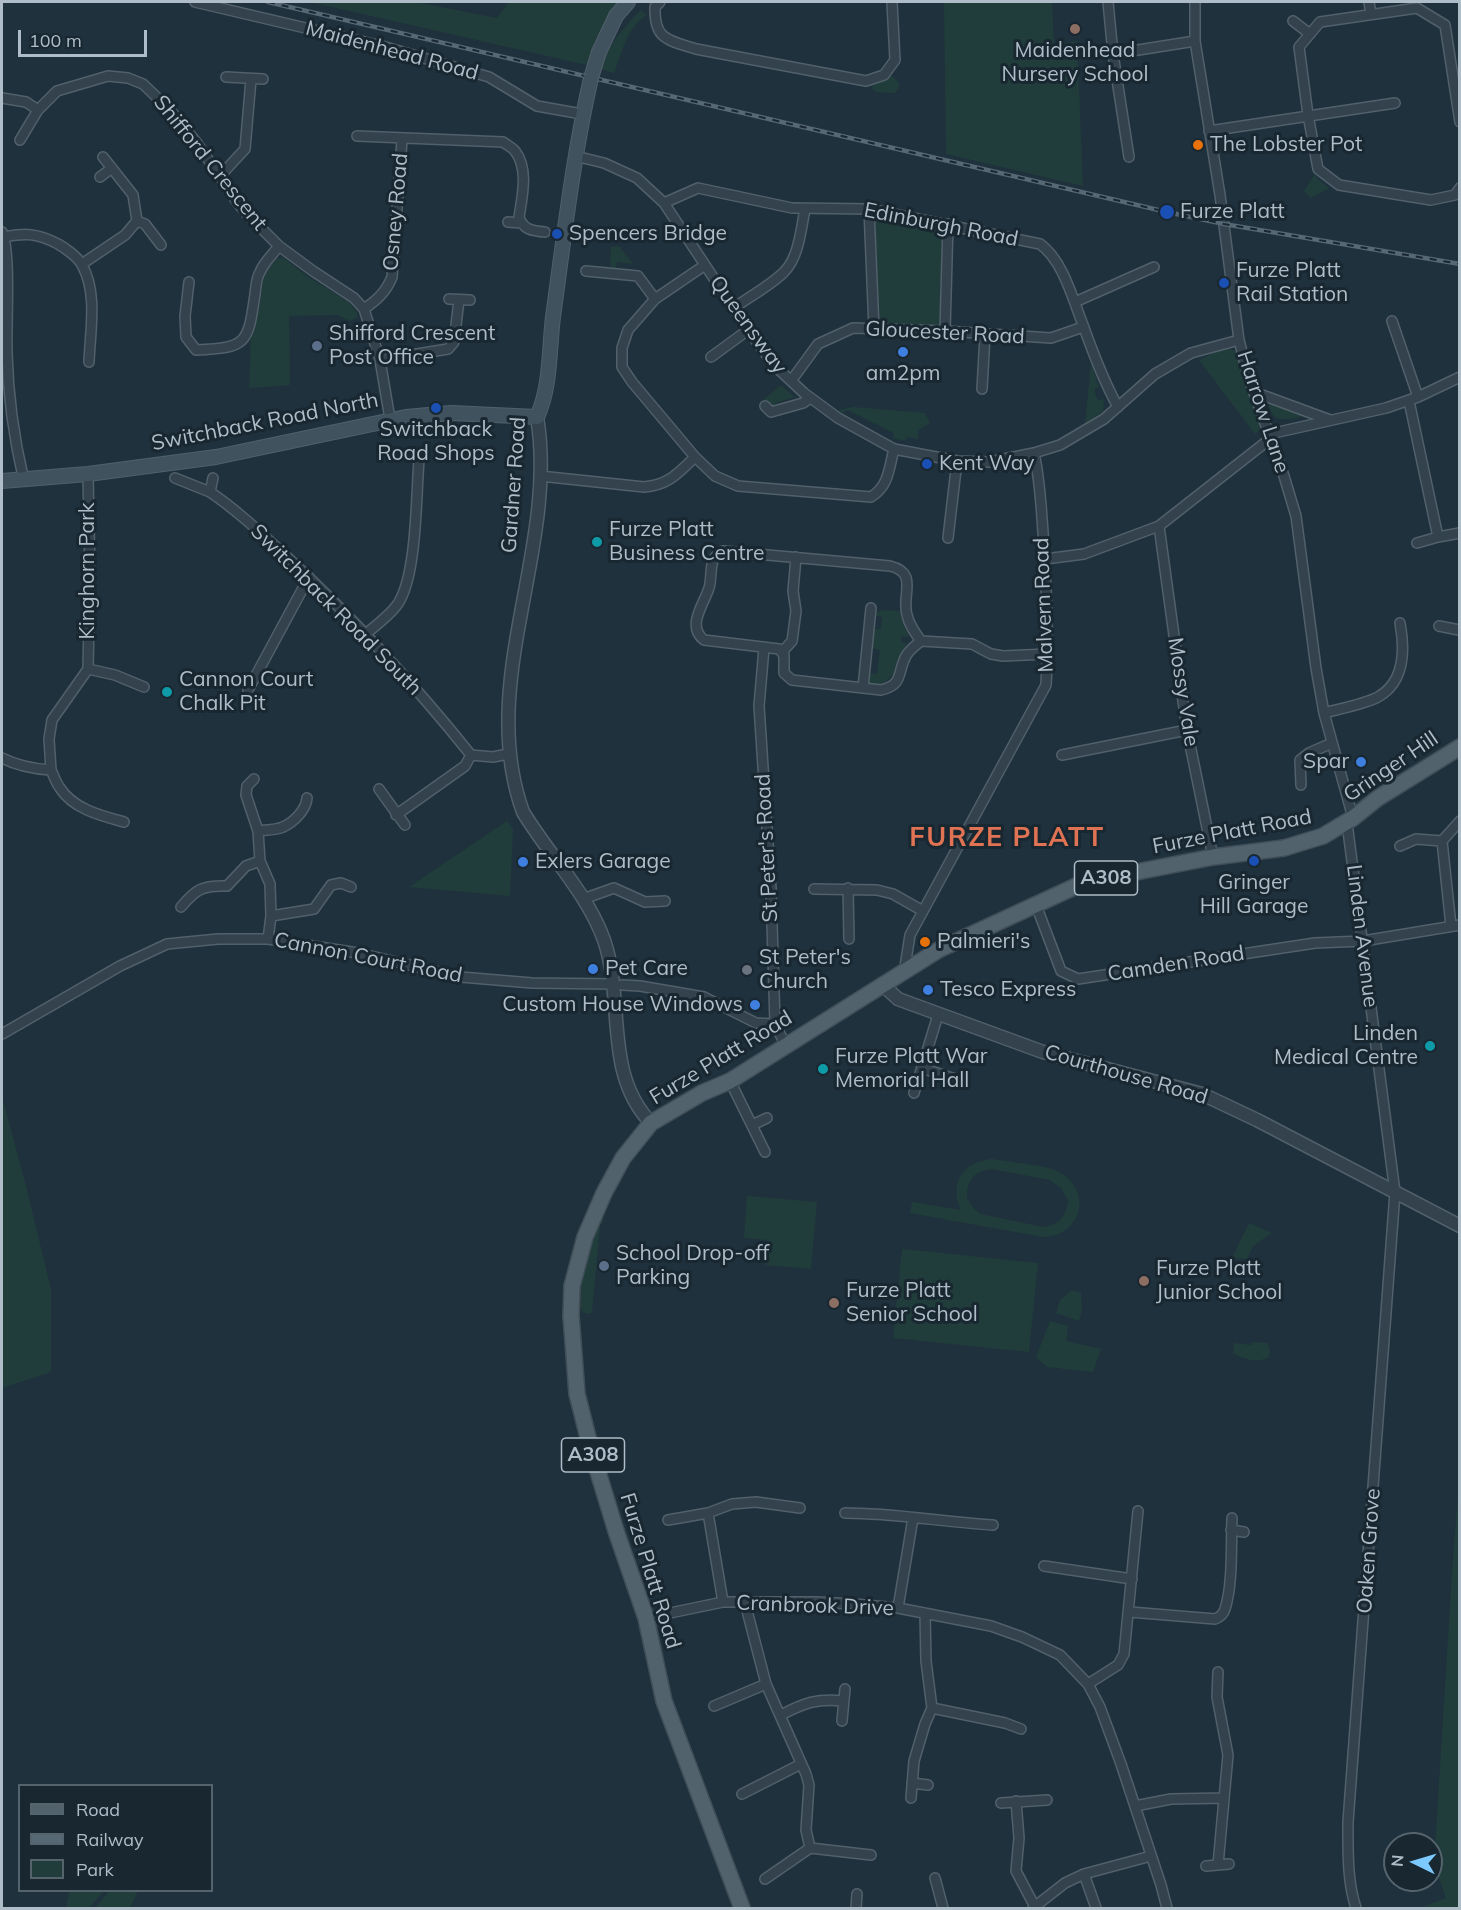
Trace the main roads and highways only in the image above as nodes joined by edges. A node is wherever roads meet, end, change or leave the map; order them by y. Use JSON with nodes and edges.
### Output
{"nodes":[{"id":1,"x":628,"y":2,"type":"edge"},
{"id":2,"x":537,"y":417,"type":"joint"},
{"id":3,"x":2,"y":481,"type":"edge"},
{"id":4,"x":1460,"y":747,"type":"edge"},
{"id":5,"x":1350,"y":821,"type":"joint"},
{"id":6,"x":742,"y":1908,"type":"edge"}],
"edges":[{"from":1,"to":2,"type":"main road","name":"Gardner Road","bridge":true},
{"from":2,"to":3,"type":"main road","name":"Switchback Road North"},
{"from":4,"to":5,"type":"main road","name":"Gringer Hill","number":"A308"},
{"from":5,"to":6,"type":"main road","name":"Furze Platt Road","number":"A308"}]}
